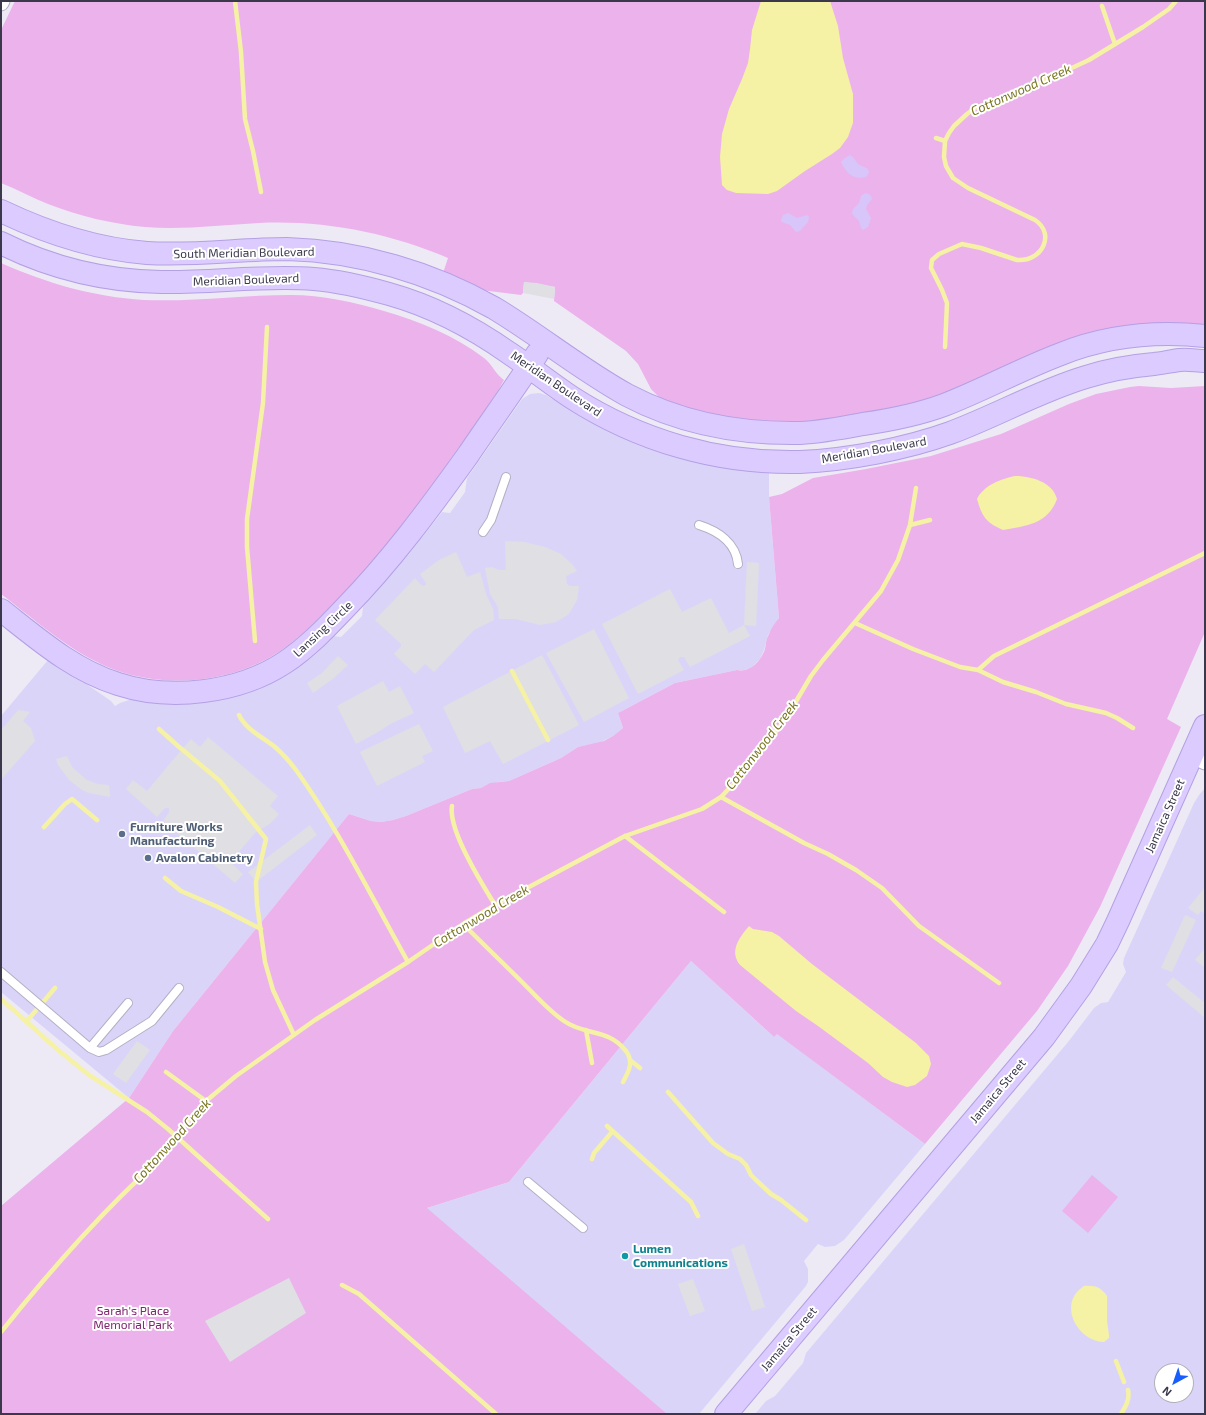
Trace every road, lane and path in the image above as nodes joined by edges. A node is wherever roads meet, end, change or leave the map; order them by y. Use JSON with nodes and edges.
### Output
{"nodes":[{"id":1,"x":1,"y":211,"type":"edge"},
{"id":2,"x":1,"y":244,"type":"edge"},
{"id":3,"x":1205,"y":336,"type":"edge"},
{"id":4,"x":545,"y":342,"type":"junction"},
{"id":5,"x":1205,"y":361,"type":"edge"},
{"id":6,"x":529,"y":367,"type":"junction"},
{"id":7,"x":506,"y":477,"type":"dead end"},
{"id":8,"x":699,"y":525,"type":"dead end"},
{"id":9,"x":483,"y":532,"type":"dead end"},
{"id":10,"x":738,"y":564,"type":"dead end"},
{"id":11,"x":1,"y":610,"type":"edge"},
{"id":12,"x":1205,"y":726,"type":"edge"},
{"id":13,"x":1198,"y":759,"type":"edge"},
{"id":14,"x":1,"y":972,"type":"edge"},
{"id":15,"x":179,"y":988,"type":"dead end"},
{"id":16,"x":128,"y":1003,"type":"dead end"},
{"id":17,"x":90,"y":1048,"type":"junction"},
{"id":18,"x":528,"y":1182,"type":"dead end"},
{"id":19,"x":584,"y":1228,"type":"dead end"},
{"id":20,"x":726,"y":1414,"type":"edge"}],
"edges":[{"from":1,"to":4,"type":"main road","name":"South Meridian Boulevard"},
{"from":2,"to":6,"type":"main road","name":"Meridian Boulevard"},
{"from":3,"to":4,"type":"main road"},
{"from":4,"to":6,"type":"main road","name":"Lansing Circle"},
{"from":5,"to":6,"type":"main road","name":"Meridian Boulevard"},
{"from":6,"to":11,"type":"main road","name":"Lansing Circle"},
{"from":7,"to":9,"type":"lane"},
{"from":8,"to":10,"type":"lane"},
{"from":12,"to":13,"type":"main road","name":"Jamaica Street"},
{"from":13,"to":20,"type":"main road","name":"Jamaica Street"},
{"from":14,"to":17,"type":"lane"},
{"from":15,"to":17,"type":"lane"},
{"from":16,"to":17,"type":"lane"},
{"from":18,"to":19,"type":"lane"}]}
